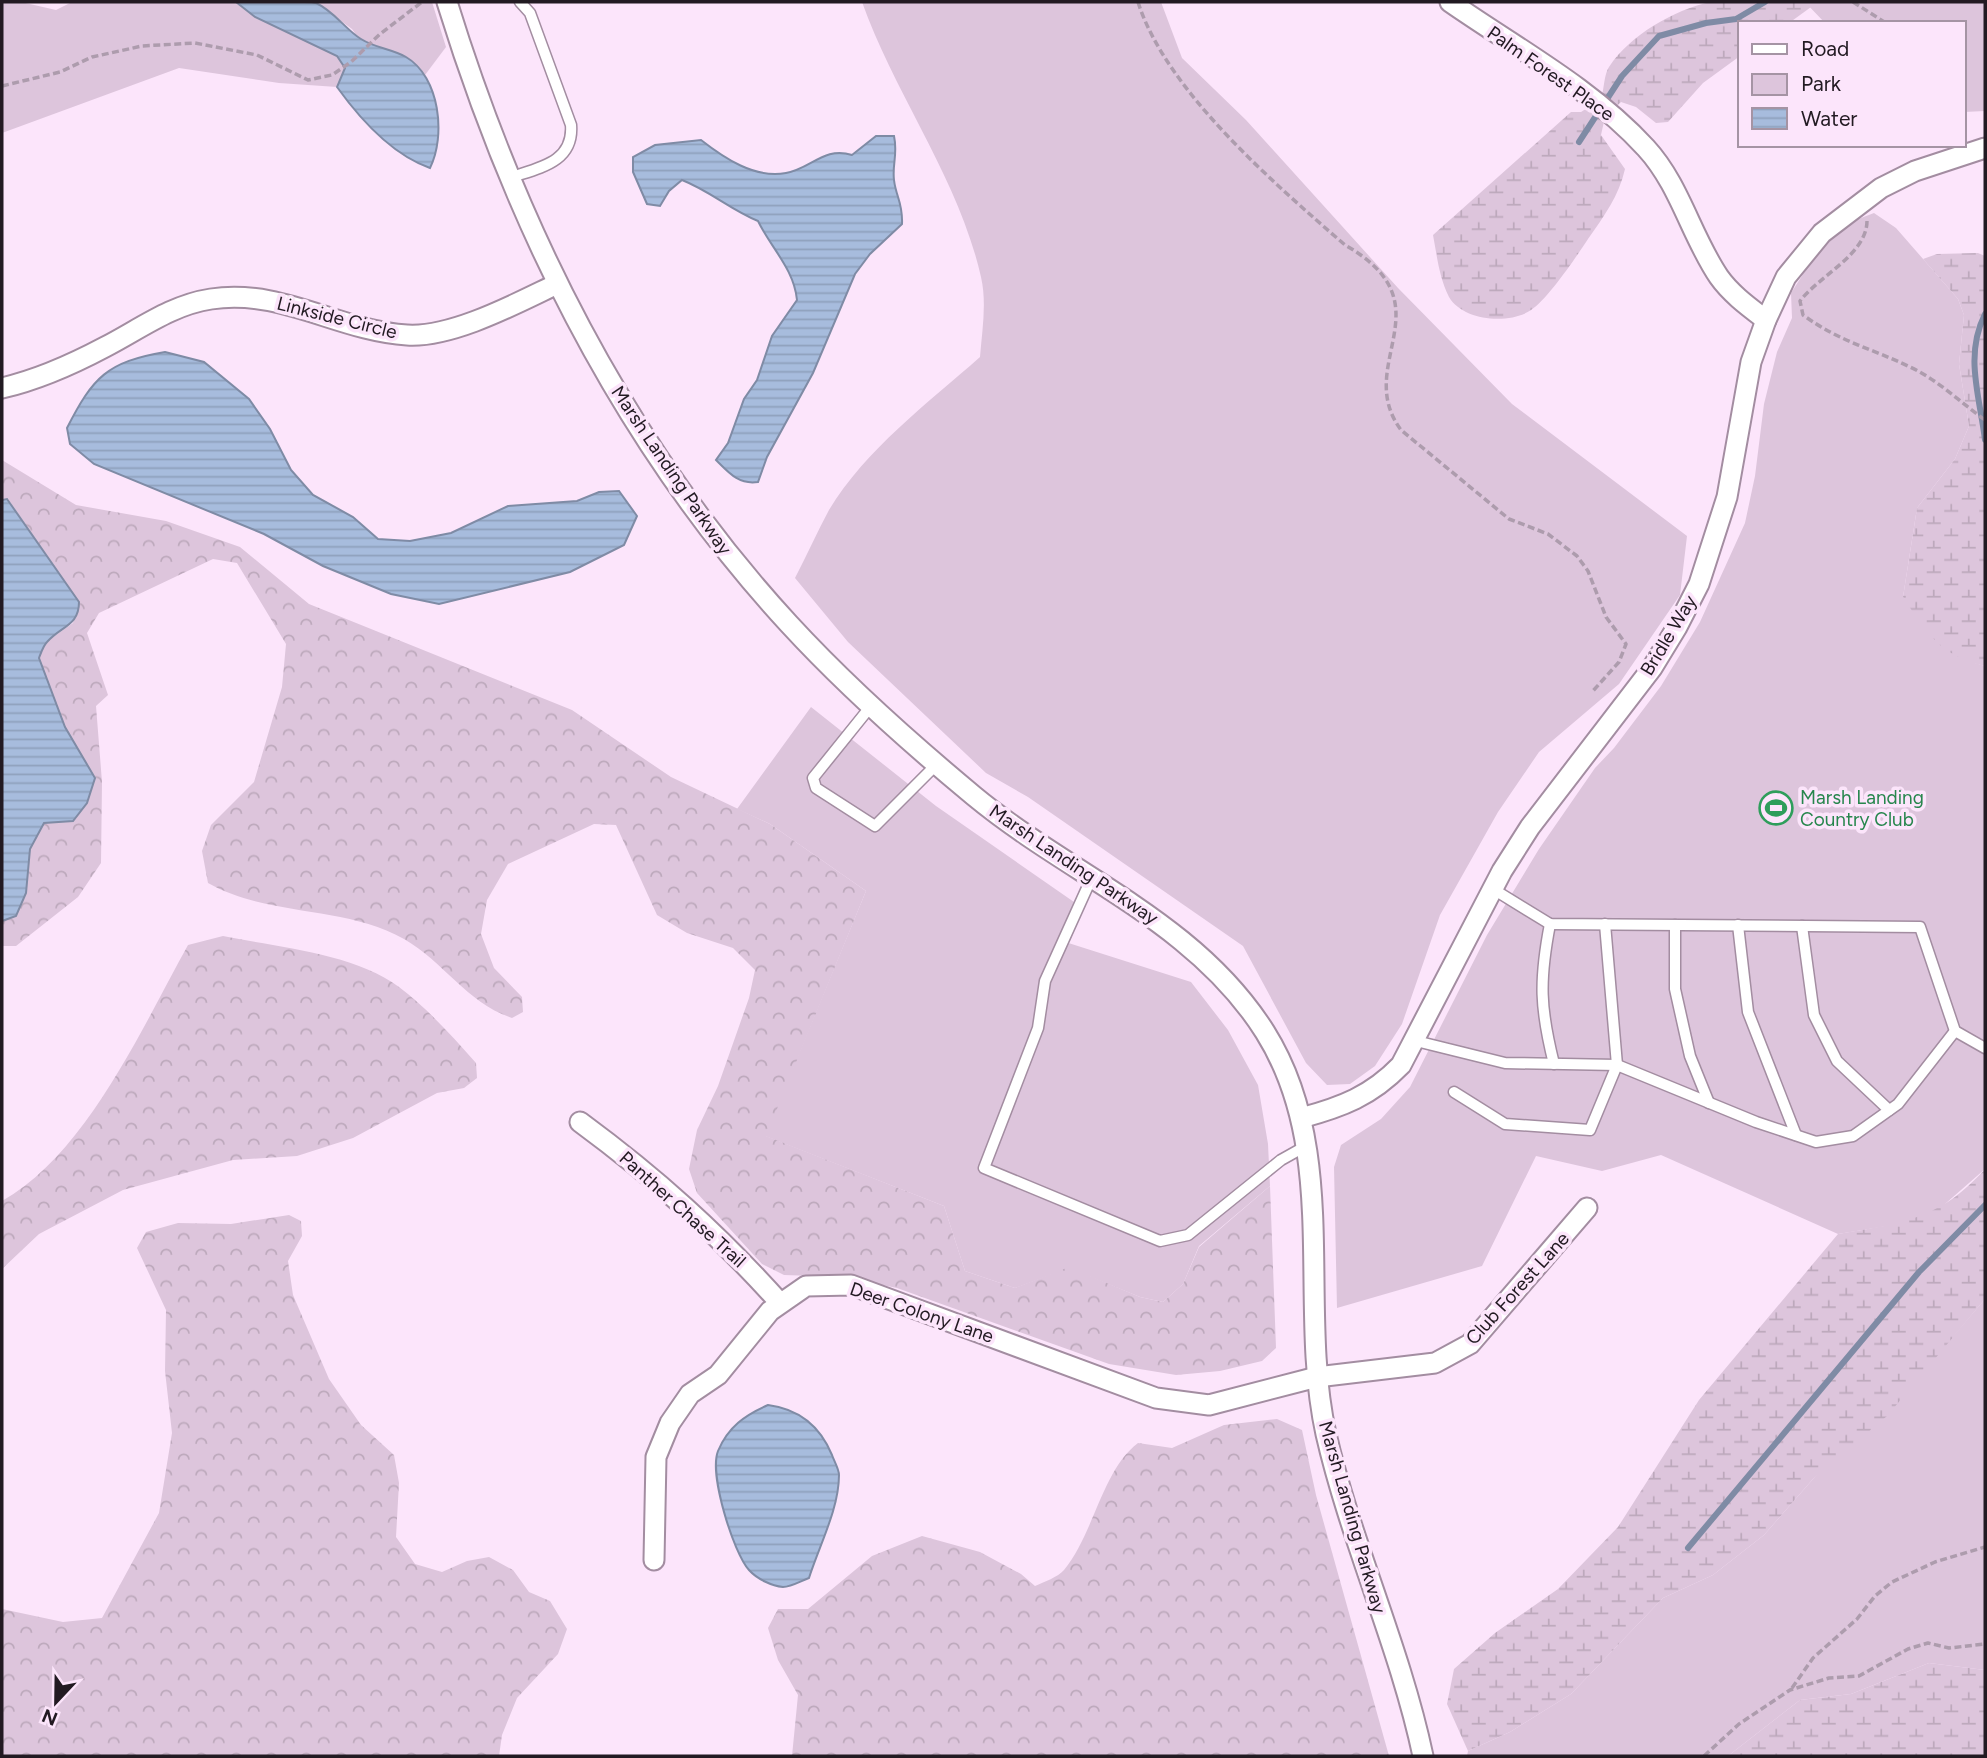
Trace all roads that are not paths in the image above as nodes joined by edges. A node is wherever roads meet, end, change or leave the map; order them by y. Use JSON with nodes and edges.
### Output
{"nodes":[{"id":1,"x":449,"y":2,"type":"edge"},
{"id":2,"x":520,"y":2,"type":"edge"},
{"id":3,"x":1450,"y":2,"type":"edge"},
{"id":4,"x":1985,"y":148,"type":"edge"},
{"id":5,"x":508,"y":178,"type":"junction"},
{"id":6,"x":556,"y":284,"type":"junction"},
{"id":7,"x":1766,"y":320,"type":"junction"},
{"id":8,"x":2,"y":388,"type":"edge"},
{"id":9,"x":871,"y":705,"type":"junction"},
{"id":10,"x":937,"y":764,"type":"junction"},
{"id":11,"x":1092,"y":877,"type":"junction"},
{"id":12,"x":1493,"y":889,"type":"junction"},
{"id":13,"x":1550,"y":923,"type":"junction"},
{"id":14,"x":1605,"y":924,"type":"junction"},
{"id":15,"x":1675,"y":925,"type":"junction"},
{"id":16,"x":1738,"y":925,"type":"junction"},
{"id":17,"x":1802,"y":926,"type":"junction"},
{"id":18,"x":1955,"y":1031,"type":"junction"},
{"id":19,"x":1416,"y":1041,"type":"junction"},
{"id":20,"x":1985,"y":1048,"type":"edge"},
{"id":21,"x":1555,"y":1064,"type":"junction"},
{"id":22,"x":1616,"y":1065,"type":"junction"},
{"id":23,"x":1454,"y":1092,"type":"dead end"},
{"id":24,"x":1709,"y":1103,"type":"junction"},
{"id":25,"x":1889,"y":1110,"type":"junction"},
{"id":26,"x":1301,"y":1118,"type":"junction"},
{"id":27,"x":580,"y":1122,"type":"dead end"},
{"id":28,"x":1796,"y":1135,"type":"junction"},
{"id":29,"x":1307,"y":1146,"type":"junction"},
{"id":30,"x":1587,"y":1208,"type":"dead end"},
{"id":31,"x":780,"y":1303,"type":"junction"},
{"id":32,"x":1317,"y":1377,"type":"junction"},
{"id":33,"x":654,"y":1560,"type":"dead end"},
{"id":34,"x":1423,"y":1756,"type":"edge"}],
"edges":[{"from":1,"to":5,"type":"street","name":"Marsh Landing Parkway"},
{"from":2,"to":5,"type":"lane"},
{"from":3,"to":7,"type":"street","name":"Palm Forest Place"},
{"from":4,"to":7,"type":"street","name":"Bridle Way"},
{"from":5,"to":6,"type":"street","name":"Marsh Landing Parkway"},
{"from":6,"to":8,"type":"street","name":"Linkside Circle"},
{"from":6,"to":9,"type":"street","name":"Marsh Landing Parkway"},
{"from":7,"to":12,"type":"street","name":"Bridle Way"},
{"from":9,"to":10,"type":"street","name":"Marsh Landing Parkway"},
{"from":9,"to":10,"type":"lane"},
{"from":10,"to":11,"type":"street","name":"Marsh Landing Parkway"},
{"from":11,"to":26,"type":"street","name":"Marsh Landing Parkway"},
{"from":11,"to":29,"type":"lane"},
{"from":12,"to":13,"type":"lane"},
{"from":12,"to":19,"type":"street","name":"Bridle Way"},
{"from":13,"to":14,"type":"lane"},
{"from":13,"to":21,"type":"lane"},
{"from":14,"to":15,"type":"lane"},
{"from":14,"to":22,"type":"lane"},
{"from":15,"to":16,"type":"lane"},
{"from":15,"to":24,"type":"lane"},
{"from":16,"to":17,"type":"lane"},
{"from":16,"to":28,"type":"lane"},
{"from":17,"to":18,"type":"lane"},
{"from":17,"to":25,"type":"lane"},
{"from":18,"to":20,"type":"lane"},
{"from":18,"to":25,"type":"lane"},
{"from":19,"to":21,"type":"lane"},
{"from":19,"to":26,"type":"street","name":"Bridle Way"},
{"from":21,"to":22,"type":"lane"},
{"from":22,"to":23,"type":"lane"},
{"from":22,"to":24,"type":"lane"},
{"from":24,"to":28,"type":"lane"},
{"from":25,"to":28,"type":"lane"},
{"from":26,"to":29,"type":"street","name":"Marsh Landing Parkway"},
{"from":27,"to":31,"type":"street","name":"Panther Chase Trail"},
{"from":29,"to":32,"type":"street","name":"Marsh Landing Parkway"},
{"from":30,"to":32,"type":"street","name":"Club Forest Lane"},
{"from":31,"to":32,"type":"street","name":"Deer Colony Lane"},
{"from":31,"to":33,"type":"street","name":"Deer Colony Lane"},
{"from":32,"to":34,"type":"street","name":"Marsh Landing Parkway"}]}
